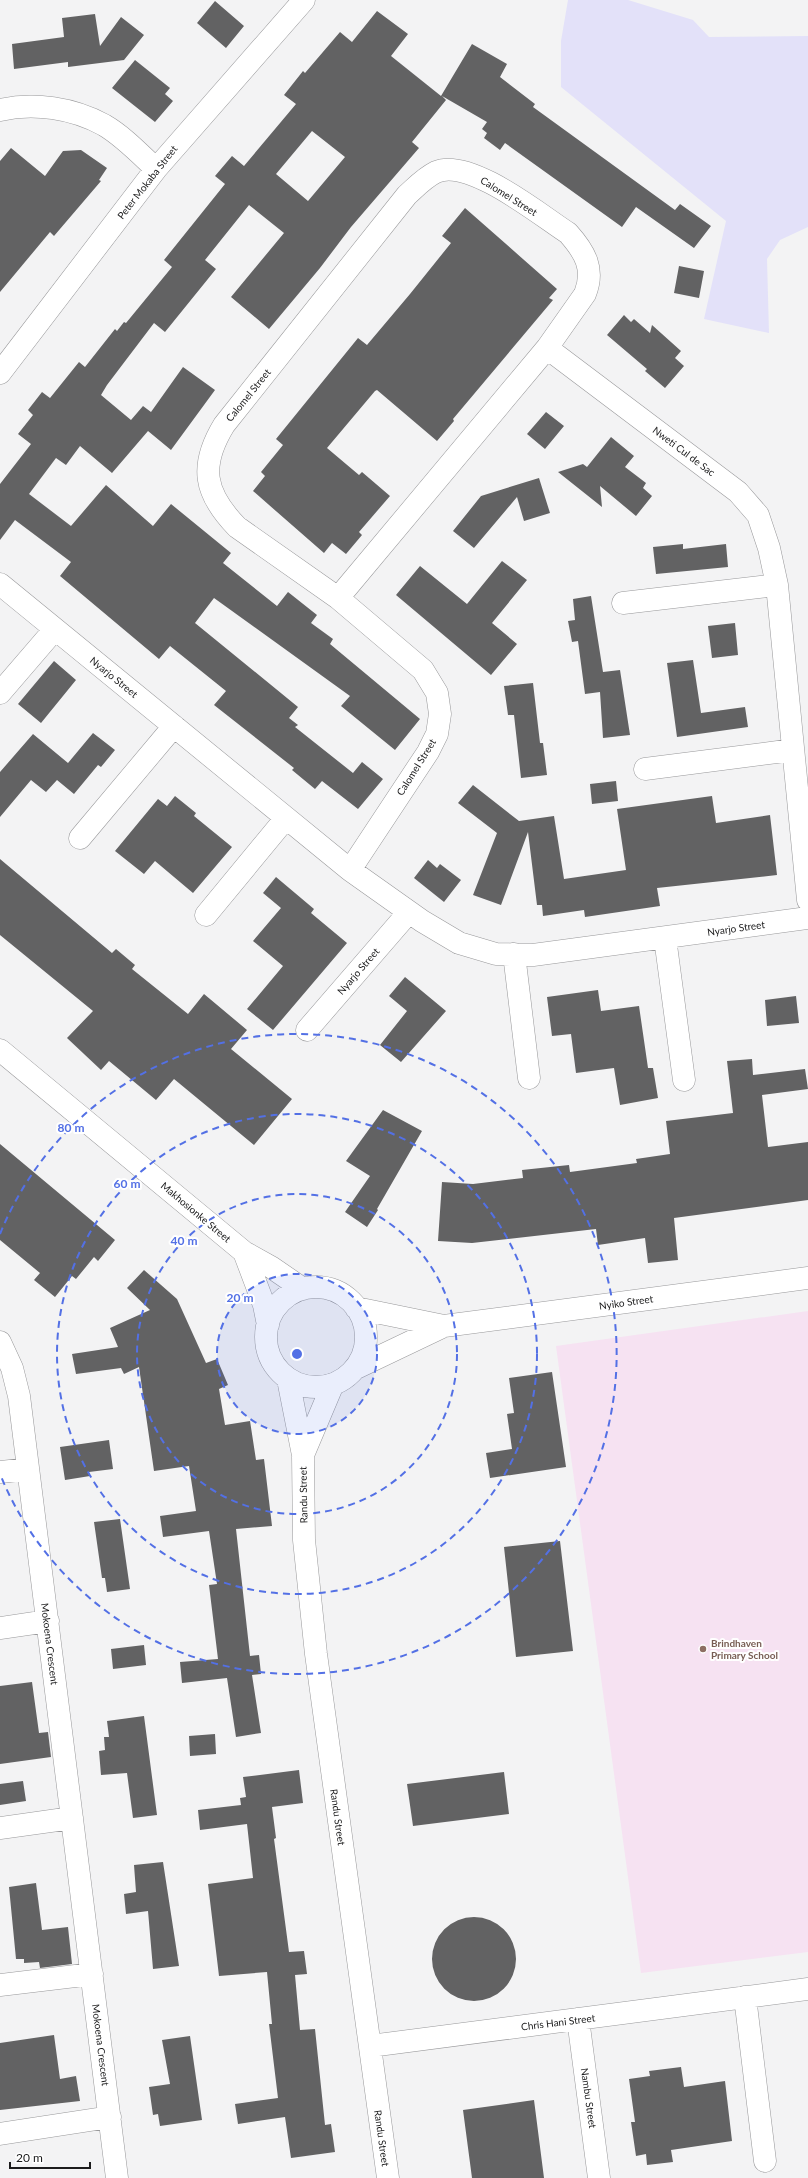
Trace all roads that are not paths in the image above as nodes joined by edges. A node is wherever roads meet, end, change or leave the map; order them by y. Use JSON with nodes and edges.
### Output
{"nodes":[{"id":1,"x":304,"y":0,"type":"edge"},
{"id":2,"x":0,"y":110,"type":"edge"},
{"id":3,"x":156,"y":168,"type":"junction"},
{"id":4,"x":547,"y":348,"type":"junction"},
{"id":5,"x":0,"y":373,"type":"edge"},
{"id":6,"x":0,"y":584,"type":"edge"},
{"id":7,"x":777,"y":586,"type":"junction"},
{"id":8,"x":338,"y":598,"type":"junction"},
{"id":9,"x":623,"y":603,"type":"dead end"},
{"id":10,"x":55,"y":629,"type":"junction"},
{"id":11,"x":0,"y":693,"type":"edge"},
{"id":12,"x":174,"y":726,"type":"junction"},
{"id":13,"x":793,"y":750,"type":"junction"},
{"id":14,"x":646,"y":769,"type":"dead end"},
{"id":15,"x":286,"y":818,"type":"junction"},
{"id":16,"x":80,"y":838,"type":"dead end"},
{"id":17,"x":350,"y":870,"type":"junction"},
{"id":18,"x":808,"y":900,"type":"edge"},
{"id":19,"x":409,"y":912,"type":"junction"},
{"id":20,"x":206,"y":915,"type":"dead end"},
{"id":21,"x":808,"y":918,"type":"edge"},
{"id":22,"x":665,"y":938,"type":"junction"},
{"id":23,"x":514,"y":954,"type":"junction"},
{"id":24,"x":307,"y":1030,"type":"dead end"},
{"id":25,"x":0,"y":1050,"type":"edge"},
{"id":26,"x":529,"y":1078,"type":"dead end"},
{"id":27,"x":684,"y":1080,"type":"dead end"},
{"id":28,"x":244,"y":1252,"type":"junction"},
{"id":29,"x":808,"y":1278,"type":"edge"},
{"id":30,"x":303,"y":1290,"type":"junction"},
{"id":31,"x":356,"y":1308,"type":"junction"},
{"id":32,"x":268,"y":1325,"type":"junction"},
{"id":33,"x":444,"y":1326,"type":"junction"},
{"id":34,"x":0,"y":1342,"type":"edge"},
{"id":35,"x":356,"y":1368,"type":"junction"},
{"id":36,"x":288,"y":1379,"type":"junction"},
{"id":37,"x":333,"y":1384,"type":"junction"},
{"id":38,"x":303,"y":1455,"type":"junction"},
{"id":39,"x":28,"y":1469,"type":"junction"},
{"id":40,"x":0,"y":1472,"type":"edge"},
{"id":41,"x":48,"y":1621,"type":"junction"},
{"id":42,"x":0,"y":1628,"type":"edge"},
{"id":43,"x":72,"y":1818,"type":"junction"},
{"id":44,"x":0,"y":1828,"type":"edge"},
{"id":45,"x":92,"y":1974,"type":"junction"},
{"id":46,"x":0,"y":1985,"type":"edge"},
{"id":47,"x":808,"y":1989,"type":"edge"},
{"id":48,"x":746,"y":1997,"type":"junction"},
{"id":49,"x":578,"y":2019,"type":"junction"},
{"id":50,"x":370,"y":2046,"type":"junction"},
{"id":51,"x":110,"y":2117,"type":"junction"},
{"id":52,"x":0,"y":2134,"type":"edge"},
{"id":53,"x":765,"y":2161,"type":"dead end"},
{"id":54,"x":117,"y":2178,"type":"edge"},
{"id":55,"x":388,"y":2178,"type":"edge"},
{"id":56,"x":599,"y":2178,"type":"edge"}],
"edges":[{"from":1,"to":3,"type":"street","name":"Peter Mokaba Street"},
{"from":2,"to":3,"type":"street"},
{"from":3,"to":5,"type":"street","name":"Peter Mokaba Street"},
{"from":4,"to":7,"type":"street","name":"Nweti Cul de Sac"},
{"from":4,"to":8,"type":"street","name":"Calomel Street"},
{"from":4,"to":8,"type":"street","name":"Calomel Street"},
{"from":6,"to":10,"type":"street","name":"Nyarjo Street"},
{"from":7,"to":9,"type":"street"},
{"from":7,"to":13,"type":"street","name":"Nweti Cul de Sac"},
{"from":8,"to":17,"type":"street","name":"Calomel Street"},
{"from":10,"to":11,"type":"street"},
{"from":10,"to":12,"type":"street","name":"Nyarjo Street"},
{"from":12,"to":15,"type":"street","name":"Nyarjo Street"},
{"from":12,"to":16,"type":"street"},
{"from":13,"to":14,"type":"street"},
{"from":13,"to":18,"type":"street","name":"Nweti Cul de Sac"},
{"from":15,"to":17,"type":"street","name":"Nyarjo Street"},
{"from":15,"to":20,"type":"street"},
{"from":17,"to":19,"type":"street","name":"Nyarjo Street"},
{"from":19,"to":23,"type":"street","name":"Nyarjo Street"},
{"from":19,"to":24,"type":"street","name":"Nyarjo Street"},
{"from":21,"to":22,"type":"street","name":"Nyarjo Street"},
{"from":22,"to":23,"type":"street","name":"Nyarjo Street"},
{"from":22,"to":27,"type":"street"},
{"from":23,"to":26,"type":"street"},
{"from":25,"to":28,"type":"street","name":"Makhosionke Street"},
{"from":28,"to":30,"type":"street","name":"Makhosionke Street"},
{"from":28,"to":32,"type":"street","name":"Makhosionke Street"},
{"from":29,"to":33,"type":"street","name":"Nyiko Street"},
{"from":30,"to":31,"type":"street"},
{"from":30,"to":32,"type":"street"},
{"from":31,"to":33,"type":"street","name":"Nyiko Street"},
{"from":31,"to":35,"type":"street"},
{"from":32,"to":36,"type":"street"},
{"from":33,"to":35,"type":"street","name":"Nyiko Street"},
{"from":34,"to":39,"type":"street","name":"Mokoena Crescent"},
{"from":35,"to":37,"type":"street"},
{"from":36,"to":37,"type":"street"},
{"from":36,"to":38,"type":"street","name":"Randu Street"},
{"from":37,"to":38,"type":"street","name":"Randu Street"},
{"from":38,"to":50,"type":"street","name":"Randu Street"},
{"from":39,"to":40,"type":"street"},
{"from":39,"to":41,"type":"street","name":"Mokoena Crescent"},
{"from":41,"to":42,"type":"street"},
{"from":41,"to":43,"type":"street","name":"Mokoena Crescent"},
{"from":43,"to":44,"type":"street"},
{"from":43,"to":45,"type":"street","name":"Mokoena Crescent"},
{"from":45,"to":46,"type":"street"},
{"from":45,"to":51,"type":"street","name":"Mokoena Crescent"},
{"from":47,"to":48,"type":"street","name":"Chris Hani Street"},
{"from":48,"to":49,"type":"street","name":"Chris Hani Street"},
{"from":48,"to":53,"type":"street"},
{"from":49,"to":50,"type":"street","name":"Chris Hani Street"},
{"from":49,"to":56,"type":"street","name":"Nambu Street"},
{"from":50,"to":55,"type":"street","name":"Randu Street"},
{"from":51,"to":52,"type":"street"},
{"from":51,"to":54,"type":"street","name":"Mokoena Crescent"}]}
